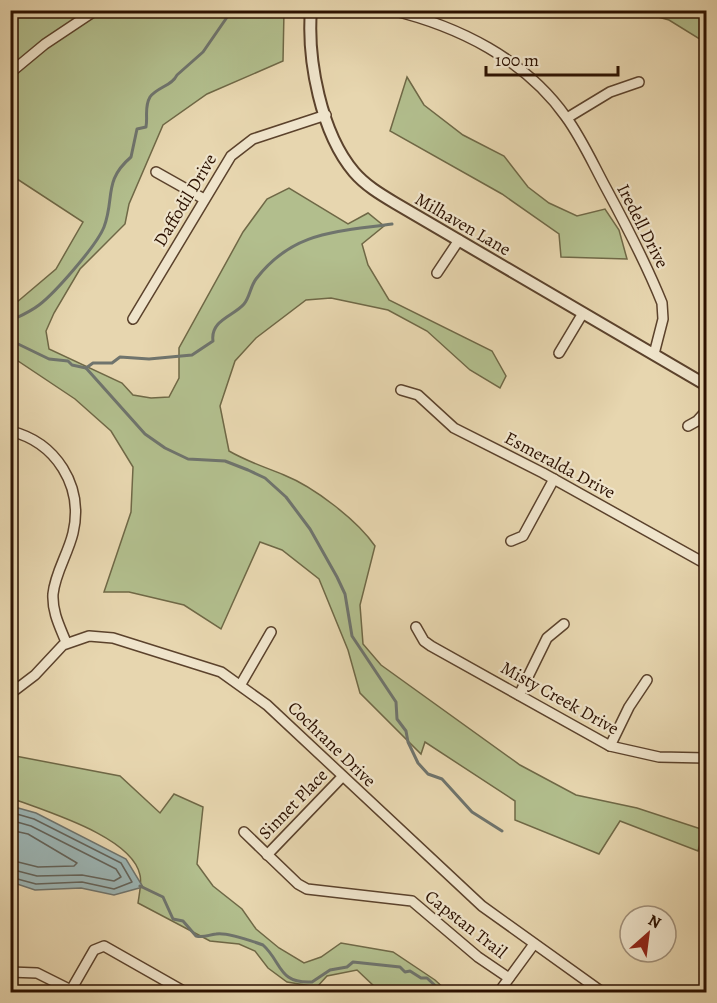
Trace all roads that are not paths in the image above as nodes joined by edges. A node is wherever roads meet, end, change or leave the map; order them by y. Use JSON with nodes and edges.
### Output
{"nodes":[{"id":1,"x":96,"y":10,"type":"edge"},
{"id":2,"x":311,"y":10,"type":"edge"},
{"id":3,"x":391,"y":10,"type":"edge"},
{"id":4,"x":10,"y":73,"type":"edge"},
{"id":5,"x":639,"y":82,"type":"dead end"},
{"id":6,"x":326,"y":115,"type":"junction"},
{"id":7,"x":567,"y":118,"type":"junction"},
{"id":8,"x":156,"y":171,"type":"dead end"},
{"id":9,"x":204,"y":199,"type":"junction"},
{"id":10,"x":459,"y":240,"type":"junction"},
{"id":11,"x":437,"y":273,"type":"dead end"},
{"id":12,"x":583,"y":313,"type":"junction"},
{"id":13,"x":133,"y":319,"type":"dead end"},
{"id":14,"x":559,"y":353,"type":"dead end"},
{"id":15,"x":654,"y":354,"type":"junction"},
{"id":16,"x":706,"y":385,"type":"edge"},
{"id":17,"x":401,"y":390,"type":"dead end"},
{"id":18,"x":706,"y":411,"type":"edge"},
{"id":19,"x":688,"y":426,"type":"dead end"},
{"id":20,"x":12,"y":434,"type":"edge"},
{"id":21,"x":554,"y":479,"type":"junction"},
{"id":22,"x":511,"y":541,"type":"dead end"},
{"id":23,"x":706,"y":564,"type":"edge"},
{"id":24,"x":564,"y":624,"type":"dead end"},
{"id":25,"x":416,"y":627,"type":"dead end"},
{"id":26,"x":271,"y":632,"type":"dead end"},
{"id":27,"x":66,"y":642,"type":"junction"},
{"id":28,"x":647,"y":680,"type":"dead end"},
{"id":29,"x":241,"y":684,"type":"junction"},
{"id":30,"x":10,"y":694,"type":"edge"},
{"id":31,"x":519,"y":695,"type":"junction"},
{"id":32,"x":610,"y":746,"type":"junction"},
{"id":33,"x":706,"y":758,"type":"edge"},
{"id":34,"x":342,"y":777,"type":"junction"},
{"id":35,"x":244,"y":832,"type":"dead end"},
{"id":36,"x":267,"y":855,"type":"junction"},
{"id":37,"x":534,"y":944,"type":"junction"},
{"id":38,"x":10,"y":972,"type":"edge"},
{"id":39,"x":509,"y":978,"type":"junction"},
{"id":40,"x":168,"y":982,"type":"junction"},
{"id":41,"x":73,"y":991,"type":"edge"},
{"id":42,"x":162,"y":993,"type":"edge"},
{"id":43,"x":185,"y":993,"type":"edge"},
{"id":44,"x":499,"y":993,"type":"edge"},
{"id":45,"x":602,"y":993,"type":"edge"}],
"edges":[{"from":1,"to":4,"type":"street"},
{"from":2,"to":6,"type":"street","name":"Milhaven Lane"},
{"from":3,"to":7,"type":"street","name":"Iredell Drive"},
{"from":5,"to":7,"type":"street"},
{"from":6,"to":9,"type":"street","name":"Daffodil Drive"},
{"from":6,"to":10,"type":"street","name":"Milhaven Lane"},
{"from":7,"to":15,"type":"street","name":"Iredell Drive"},
{"from":8,"to":9,"type":"street"},
{"from":9,"to":13,"type":"street","name":"Daffodil Drive"},
{"from":10,"to":11,"type":"street"},
{"from":10,"to":12,"type":"street","name":"Milhaven Lane"},
{"from":12,"to":14,"type":"street"},
{"from":12,"to":15,"type":"street","name":"Milhaven Lane"},
{"from":15,"to":16,"type":"street","name":"Milhaven Lane"},
{"from":17,"to":21,"type":"street","name":"Esmeralda Drive"},
{"from":18,"to":19,"type":"street"},
{"from":20,"to":27,"type":"street"},
{"from":21,"to":22,"type":"street"},
{"from":21,"to":23,"type":"street","name":"Esmeralda Drive"},
{"from":24,"to":31,"type":"street"},
{"from":25,"to":31,"type":"street","name":"Misty Creek Drive"},
{"from":26,"to":29,"type":"street"},
{"from":27,"to":29,"type":"street","name":"Cochrane Drive"},
{"from":27,"to":30,"type":"street"},
{"from":28,"to":32,"type":"street"},
{"from":29,"to":34,"type":"street","name":"Cochrane Drive"},
{"from":31,"to":32,"type":"street","name":"Misty Creek Drive"},
{"from":32,"to":33,"type":"street","name":"Misty Creek Drive"},
{"from":34,"to":36,"type":"street","name":"Sinnet Place"},
{"from":34,"to":37,"type":"street","name":"Cochrane Drive"},
{"from":35,"to":36,"type":"street","name":"Capstan Trail"},
{"from":36,"to":39,"type":"street","name":"Capstan Trail"},
{"from":37,"to":39,"type":"street"},
{"from":37,"to":45,"type":"street","name":"Cochrane Drive"},
{"from":38,"to":41,"type":"street"},
{"from":39,"to":44,"type":"street"},
{"from":40,"to":41,"type":"street"},
{"from":40,"to":42,"type":"street"},
{"from":40,"to":43,"type":"street"}]}
